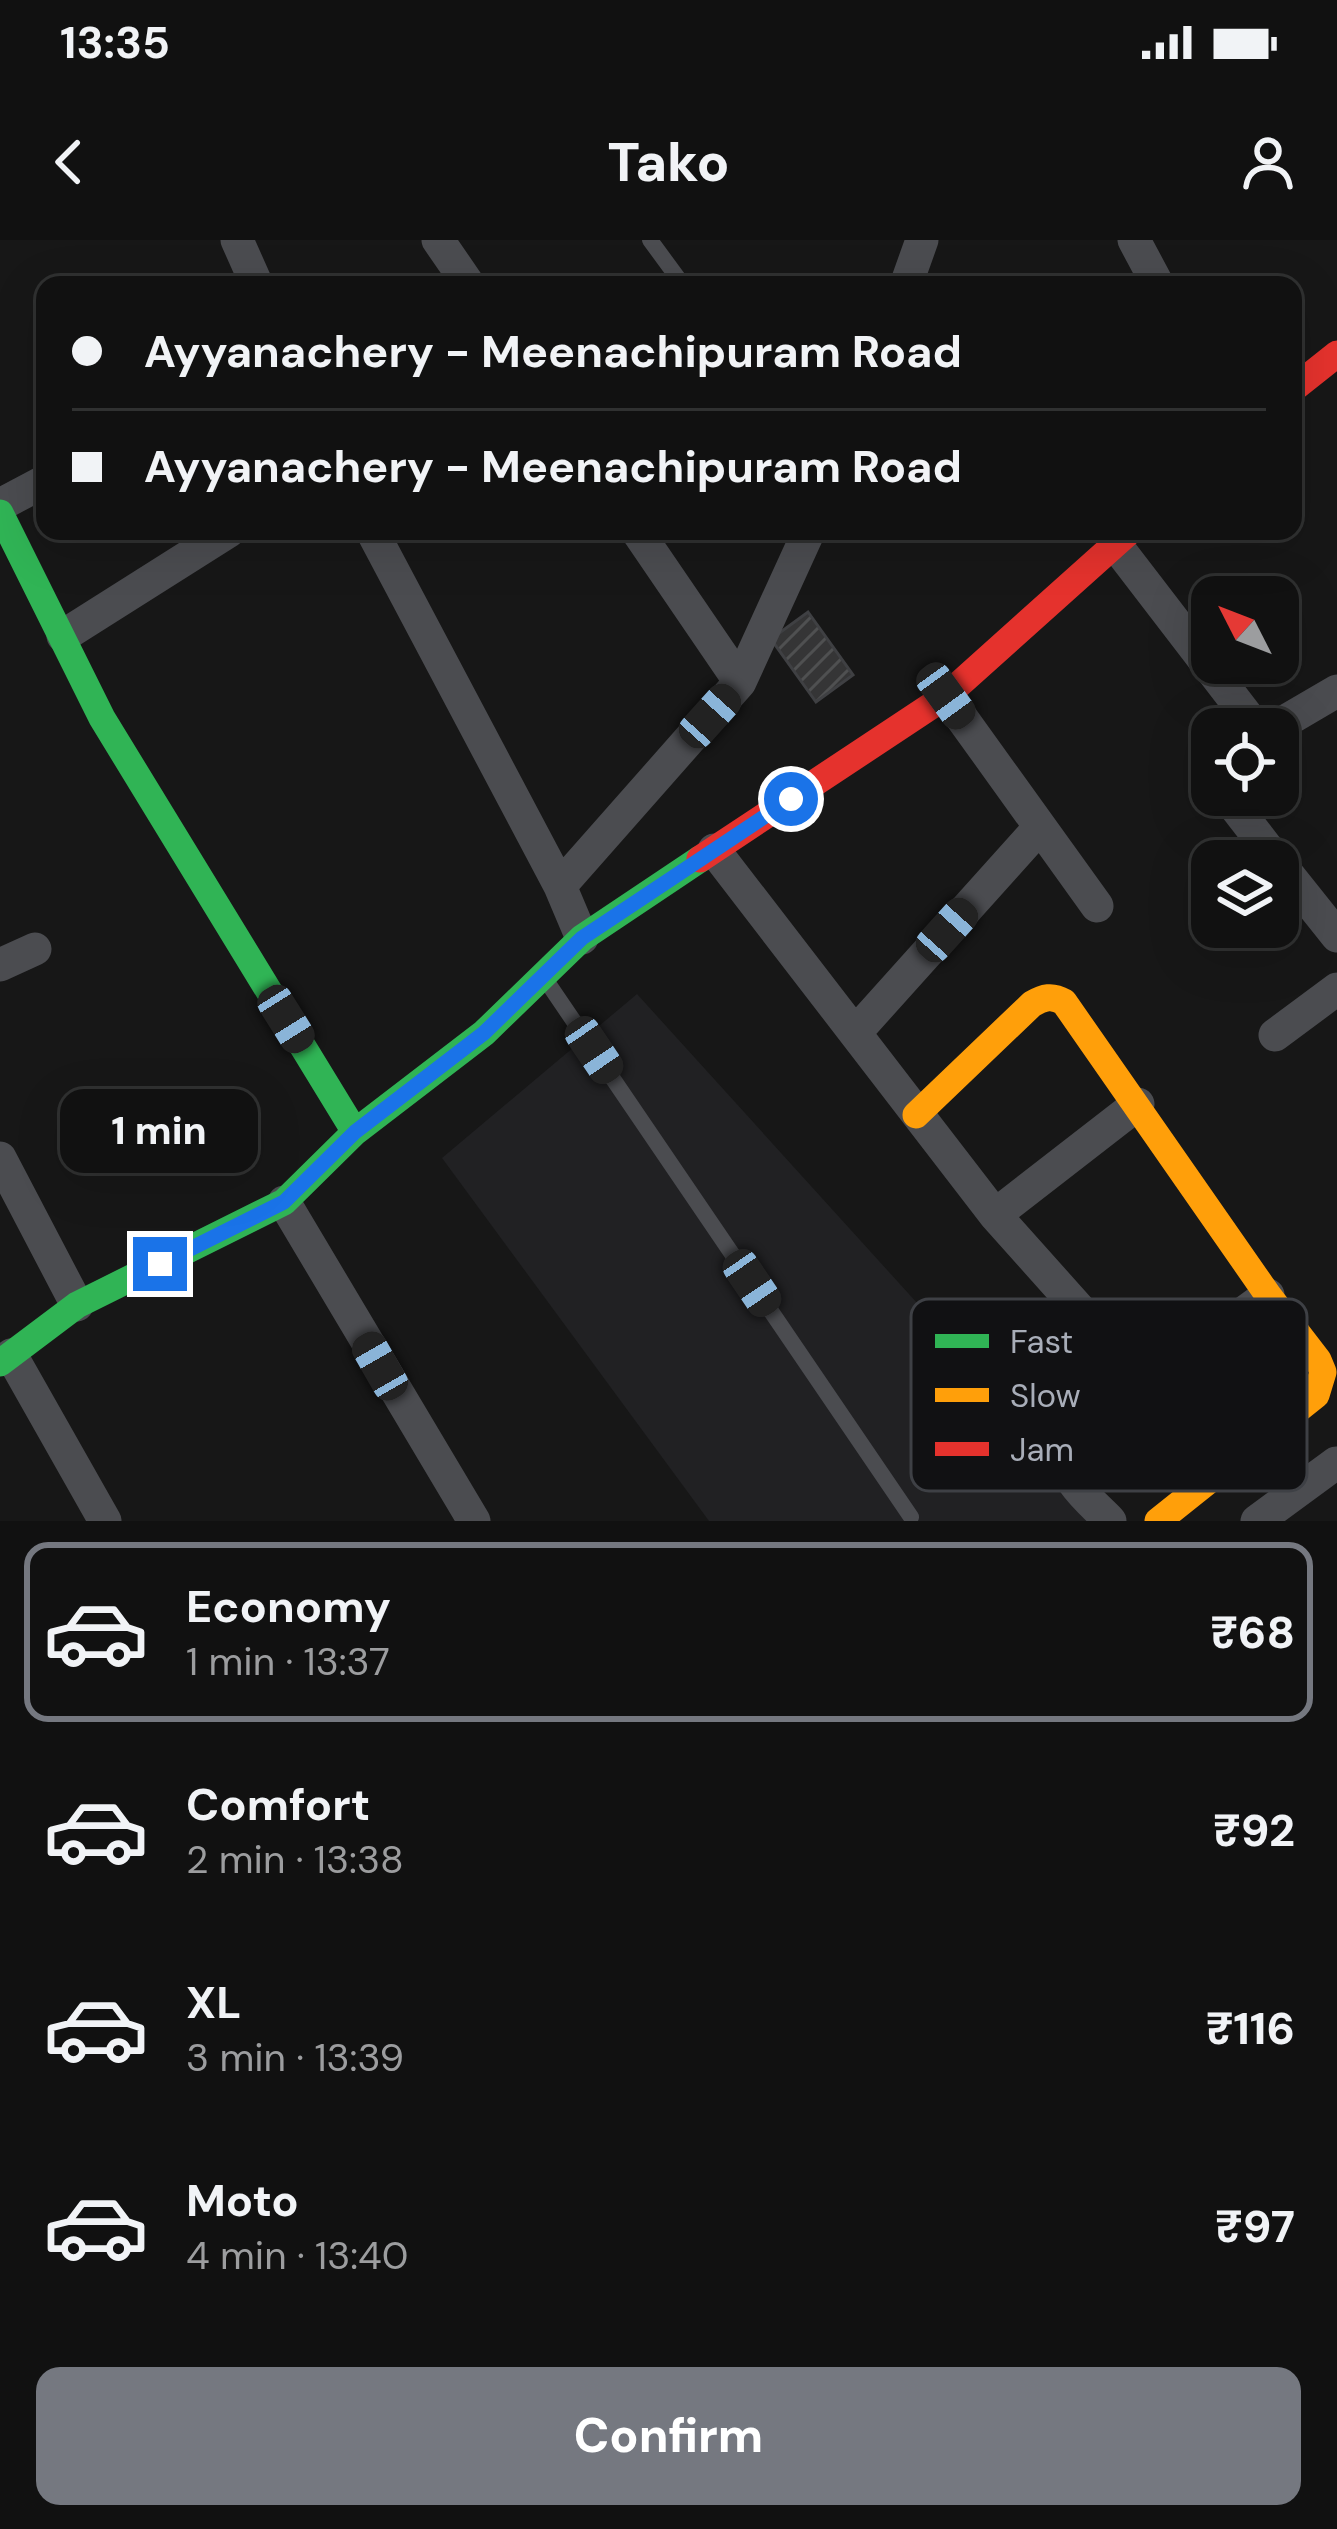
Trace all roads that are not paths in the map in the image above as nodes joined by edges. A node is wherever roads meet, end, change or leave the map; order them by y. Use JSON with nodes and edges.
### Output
{"nodes":[{"id":1,"x":237,"y":240,"type":"edge"},
{"id":2,"x":438,"y":240,"type":"edge"},
{"id":3,"x":650,"y":240,"type":"edge"},
{"id":4,"x":922,"y":240,"type":"edge"},
{"id":5,"x":1134,"y":240,"type":"edge"},
{"id":6,"x":253,"y":276,"type":"edge"},
{"id":7,"x":463,"y":276,"type":"edge"},
{"id":8,"x":676,"y":276,"type":"edge"},
{"id":9,"x":909,"y":276,"type":"edge"},
{"id":10,"x":1153,"y":276,"type":"edge"},
{"id":11,"x":1337,"y":354,"type":"edge"},
{"id":12,"x":1302,"y":382,"type":"edge"},
{"id":13,"x":36,"y":487,"type":"edge"},
{"id":14,"x":0,"y":509,"type":"edge"},
{"id":15,"x":216,"y":540,"type":"edge"},
{"id":16,"x":377,"y":540,"type":"edge"},
{"id":17,"x":643,"y":540,"type":"edge"},
{"id":18,"x":804,"y":540,"type":"edge"},
{"id":19,"x":1119,"y":540,"type":"edge"},
{"id":20,"x":1124,"y":540,"type":"edge"},
{"id":21,"x":63,"y":636,"type":"junction"},
{"id":22,"x":740,"y":682,"type":"junction"},
{"id":23,"x":1337,"y":691,"type":"edge"},
{"id":24,"x":946,"y":696,"type":"junction"},
{"id":25,"x":1242,"y":708,"type":"edge"},
{"id":26,"x":1299,"y":713,"type":"edge"},
{"id":27,"x":1242,"y":816,"type":"edge"},
{"id":28,"x":1040,"y":827,"type":"junction"},
{"id":29,"x":1261,"y":840,"type":"edge"},
{"id":30,"x":714,"y":850,"type":"junction"},
{"id":31,"x":560,"y":886,"type":"junction"},
{"id":32,"x":1299,"y":888,"type":"edge"},
{"id":33,"x":1097,"y":906,"type":"dead end"},
{"id":34,"x":1337,"y":936,"type":"edge"},
{"id":35,"x":582,"y":938,"type":"junction"},
{"id":36,"x":35,"y":949,"type":"dead end"},
{"id":37,"x":0,"y":965,"type":"edge"},
{"id":38,"x":543,"y":976,"type":"junction"},
{"id":39,"x":1337,"y":989,"type":"edge"},
{"id":40,"x":855,"y":1033,"type":"junction"},
{"id":41,"x":1275,"y":1035,"type":"dead end"},
{"id":42,"x":1138,"y":1104,"type":"junction"},
{"id":43,"x":916,"y":1115,"type":"junction"},
{"id":44,"x":355,"y":1132,"type":"junction"},
{"id":45,"x":0,"y":1159,"type":"edge"},
{"id":46,"x":284,"y":1202,"type":"junction"},
{"id":47,"x":995,"y":1216,"type":"junction"},
{"id":48,"x":1268,"y":1295,"type":"junction"},
{"id":49,"x":1070,"y":1299,"type":"edge"},
{"id":50,"x":1263,"y":1299,"type":"edge"},
{"id":51,"x":1271,"y":1299,"type":"edge"},
{"id":52,"x":77,"y":1305,"type":"junction"},
{"id":53,"x":1307,"y":1346,"type":"edge"},
{"id":54,"x":6,"y":1359,"type":"edge"},
{"id":55,"x":1307,"y":1402,"type":"edge"},
{"id":56,"x":1337,"y":1464,"type":"edge"},
{"id":57,"x":1307,"y":1485,"type":"edge"},
{"id":58,"x":1083,"y":1491,"type":"edge"},
{"id":59,"x":1196,"y":1491,"type":"edge"},
{"id":60,"x":1299,"y":1491,"type":"edge"},
{"id":61,"x":911,"y":1516,"type":"dead end"},
{"id":62,"x":105,"y":1521,"type":"edge"},
{"id":63,"x":474,"y":1521,"type":"edge"},
{"id":64,"x":1110,"y":1521,"type":"edge"},
{"id":65,"x":1158,"y":1521,"type":"edge"},
{"id":66,"x":1257,"y":1521,"type":"edge"}],
"edges":[{"from":1,"to":6,"type":"street"},
{"from":2,"to":7,"type":"street"},
{"from":3,"to":8,"type":"lane"},
{"from":4,"to":9,"type":"street"},
{"from":5,"to":10,"type":"street"},
{"from":11,"to":12,"type":"street"},
{"from":13,"to":14,"type":"street"},
{"from":14,"to":21,"type":"street"},
{"from":15,"to":21,"type":"street"},
{"from":16,"to":31,"type":"street"},
{"from":17,"to":22,"type":"street"},
{"from":18,"to":22,"type":"street"},
{"from":19,"to":24,"type":"street"},
{"from":20,"to":25,"type":"street"},
{"from":21,"to":44,"type":"street"},
{"from":22,"to":31,"type":"street"},
{"from":23,"to":26,"type":"street"},
{"from":24,"to":28,"type":"street"},
{"from":24,"to":30,"type":"street"},
{"from":27,"to":29,"type":"street"},
{"from":28,"to":33,"type":"street"},
{"from":28,"to":40,"type":"street"},
{"from":30,"to":35,"type":"street"},
{"from":30,"to":40,"type":"street"},
{"from":31,"to":35,"type":"street"},
{"from":32,"to":34,"type":"street"},
{"from":35,"to":38,"type":"street"},
{"from":36,"to":37,"type":"street"},
{"from":38,"to":44,"type":"street"},
{"from":38,"to":61,"type":"lane"},
{"from":39,"to":41,"type":"street"},
{"from":40,"to":43,"type":"street"},
{"from":42,"to":43,"type":"street"},
{"from":42,"to":47,"type":"street"},
{"from":42,"to":48,"type":"street"},
{"from":43,"to":47,"type":"street"},
{"from":44,"to":46,"type":"street"},
{"from":45,"to":52,"type":"street"},
{"from":46,"to":52,"type":"street"},
{"from":46,"to":63,"type":"street"},
{"from":47,"to":49,"type":"street"},
{"from":48,"to":50,"type":"street"},
{"from":48,"to":51,"type":"street"},
{"from":52,"to":54,"type":"street"},
{"from":53,"to":55,"type":"street"},
{"from":54,"to":62,"type":"street"},
{"from":56,"to":57,"type":"street"},
{"from":58,"to":64,"type":"street"},
{"from":59,"to":65,"type":"street"},
{"from":60,"to":66,"type":"street"}]}
